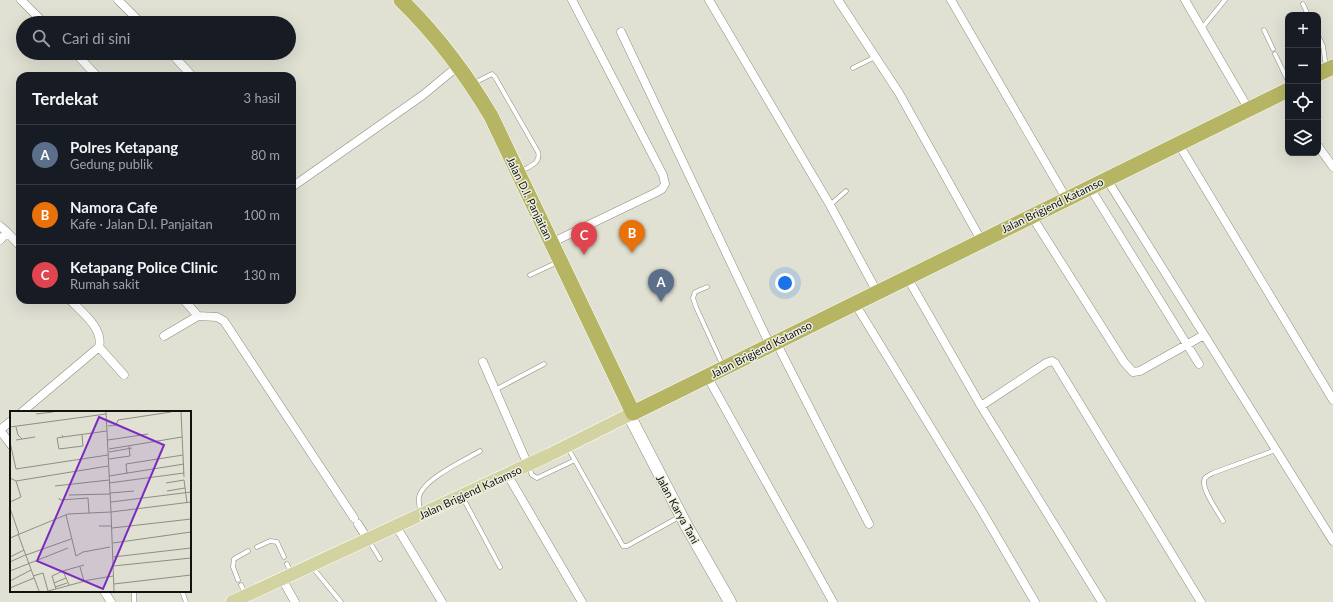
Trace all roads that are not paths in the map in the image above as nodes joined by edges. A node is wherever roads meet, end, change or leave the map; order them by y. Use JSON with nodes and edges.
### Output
{"nodes":[{"id":1,"x":21,"y":0,"type":"edge"},
{"id":2,"x":118,"y":0,"type":"edge"},
{"id":3,"x":572,"y":0,"type":"edge"},
{"id":4,"x":709,"y":0,"type":"edge"},
{"id":5,"x":838,"y":0,"type":"edge"},
{"id":6,"x":951,"y":0,"type":"edge"},
{"id":7,"x":1185,"y":0,"type":"edge"},
{"id":8,"x":1225,"y":0,"type":"edge"},
{"id":9,"x":403,"y":3,"type":"edge"},
{"id":10,"x":1303,"y":4,"type":"dead end"},
{"id":11,"x":1307,"y":12,"type":"edge"},
{"id":12,"x":37,"y":16,"type":"edge"},
{"id":13,"x":134,"y":16,"type":"edge"},
{"id":14,"x":1202,"y":28,"type":"junction"},
{"id":15,"x":1264,"y":30,"type":"dead end"},
{"id":16,"x":621,"y":32,"type":"dead end"},
{"id":17,"x":1321,"y":42,"type":"edge"},
{"id":18,"x":1273,"y":49,"type":"dead end"},
{"id":19,"x":1275,"y":54,"type":"dead end"},
{"id":20,"x":875,"y":56,"type":"junction"},
{"id":21,"x":82,"y":60,"type":"edge"},
{"id":22,"x":177,"y":60,"type":"edge"},
{"id":23,"x":458,"y":66,"type":"junction"},
{"id":24,"x":853,"y":68,"type":"dead end"},
{"id":25,"x":1326,"y":70,"type":"edge"},
{"id":26,"x":93,"y":72,"type":"edge"},
{"id":27,"x":188,"y":72,"type":"edge"},
{"id":28,"x":472,"y":84,"type":"junction"},
{"id":29,"x":1285,"y":84,"type":"edge"},
{"id":30,"x":1285,"y":91,"type":"edge"},
{"id":31,"x":1248,"y":108,"type":"junction"},
{"id":32,"x":1178,"y":143,"type":"junction"},
{"id":33,"x":1321,"y":150,"type":"edge"},
{"id":34,"x":1333,"y":167,"type":"edge"},
{"id":35,"x":518,"y":173,"type":"junction"},
{"id":36,"x":1106,"y":178,"type":"junction"},
{"id":37,"x":296,"y":184,"type":"edge"},
{"id":38,"x":1089,"y":186,"type":"junction"},
{"id":39,"x":846,"y":191,"type":"dead end"},
{"id":40,"x":1066,"y":198,"type":"junction"},
{"id":41,"x":830,"y":205,"type":"junction"},
{"id":42,"x":1031,"y":215,"type":"junction"},
{"id":43,"x":0,"y":226,"type":"edge"},
{"id":44,"x":7,"y":232,"type":"junction"},
{"id":45,"x":0,"y":240,"type":"edge"},
{"id":46,"x":981,"y":240,"type":"junction"},
{"id":47,"x":16,"y":242,"type":"edge"},
{"id":48,"x":551,"y":243,"type":"junction"},
{"id":49,"x":560,"y":261,"type":"junction"},
{"id":50,"x":530,"y":275,"type":"dead end"},
{"id":51,"x":907,"y":277,"type":"junction"},
{"id":52,"x":707,"y":287,"type":"dead end"},
{"id":53,"x":877,"y":292,"type":"junction"},
{"id":54,"x":854,"y":302,"type":"junction"},
{"id":55,"x":74,"y":304,"type":"edge"},
{"id":56,"x":188,"y":304,"type":"edge"},
{"id":57,"x":198,"y":316,"type":"junction"},
{"id":58,"x":1204,"y":335,"type":"junction"},
{"id":59,"x":164,"y":336,"type":"dead end"},
{"id":60,"x":773,"y":344,"type":"junction"},
{"id":61,"x":1187,"y":344,"type":"junction"},
{"id":62,"x":99,"y":347,"type":"junction"},
{"id":63,"x":483,"y":362,"type":"dead end"},
{"id":64,"x":544,"y":364,"type":"dead end"},
{"id":65,"x":1199,"y":364,"type":"dead end"},
{"id":66,"x":724,"y":368,"type":"junction"},
{"id":67,"x":124,"y":375,"type":"dead end"},
{"id":68,"x":707,"y":376,"type":"junction"},
{"id":69,"x":495,"y":390,"type":"junction"},
{"id":70,"x":1333,"y":400,"type":"edge"},
{"id":71,"x":981,"y":406,"type":"junction"},
{"id":72,"x":23,"y":411,"type":"edge"},
{"id":73,"x":631,"y":414,"type":"junction"},
{"id":74,"x":10,"y":422,"type":"edge"},
{"id":75,"x":0,"y":430,"type":"edge"},
{"id":76,"x":10,"y":444,"type":"edge"},
{"id":77,"x":567,"y":446,"type":"junction"},
{"id":78,"x":1276,"y":450,"type":"junction"},
{"id":79,"x":480,"y":451,"type":"dead end"},
{"id":80,"x":575,"y":460,"type":"junction"},
{"id":81,"x":528,"y":465,"type":"junction"},
{"id":82,"x":507,"y":474,"type":"junction"},
{"id":83,"x":462,"y":496,"type":"junction"},
{"id":84,"x":421,"y":515,"type":"junction"},
{"id":85,"x":681,"y":516,"type":"junction"},
{"id":86,"x":1223,"y":521,"type":"dead end"},
{"id":87,"x":869,"y":524,"type":"dead end"},
{"id":88,"x":396,"y":526,"type":"junction"},
{"id":89,"x":368,"y":540,"type":"junction"},
{"id":90,"x":1333,"y":541,"type":"edge"},
{"id":91,"x":257,"y":547,"type":"dead end"},
{"id":92,"x":248,"y":551,"type":"dead end"},
{"id":93,"x":284,"y":557,"type":"dead end"},
{"id":94,"x":380,"y":560,"type":"dead end"},
{"id":95,"x":311,"y":566,"type":"junction"},
{"id":96,"x":500,"y":567,"type":"dead end"},
{"id":97,"x":287,"y":573,"type":"junction"},
{"id":98,"x":238,"y":580,"type":"dead end"},
{"id":99,"x":105,"y":592,"type":"edge"},
{"id":100,"x":182,"y":592,"type":"edge"},
{"id":101,"x":111,"y":602,"type":"edge"},
{"id":102,"x":186,"y":602,"type":"edge"},
{"id":103,"x":232,"y":602,"type":"edge"},
{"id":104,"x":295,"y":602,"type":"edge"},
{"id":105,"x":341,"y":602,"type":"edge"},
{"id":106,"x":442,"y":602,"type":"edge"},
{"id":107,"x":582,"y":602,"type":"edge"},
{"id":108,"x":730,"y":602,"type":"edge"},
{"id":109,"x":833,"y":602,"type":"edge"},
{"id":110,"x":1035,"y":602,"type":"edge"},
{"id":111,"x":1102,"y":602,"type":"edge"},
{"id":112,"x":1201,"y":602,"type":"edge"}],
"edges":[{"from":1,"to":12,"type":"street"},
{"from":2,"to":13,"type":"street"},
{"from":3,"to":48,"type":"street"},
{"from":4,"to":41,"type":"street"},
{"from":5,"to":20,"type":"street"},
{"from":6,"to":40,"type":"street"},
{"from":7,"to":14,"type":"street"},
{"from":8,"to":14,"type":"lane"},
{"from":9,"to":23,"type":"highway","name":"Jalan D.I. Panjaitan"},
{"from":10,"to":11,"type":"lane"},
{"from":14,"to":31,"type":"street"},
{"from":15,"to":18,"type":"lane"},
{"from":16,"to":60,"type":"street"},
{"from":17,"to":25,"type":"lane"},
{"from":19,"to":29,"type":"lane"},
{"from":20,"to":24,"type":"lane"},
{"from":20,"to":46,"type":"street"},
{"from":21,"to":26,"type":"street"},
{"from":22,"to":27,"type":"street"},
{"from":23,"to":28,"type":"highway","name":"Jalan D.I. Panjaitan"},
{"from":23,"to":37,"type":"street"},
{"from":28,"to":35,"type":"highway","name":"Jalan D.I. Panjaitan"},
{"from":28,"to":35,"type":"lane"},
{"from":30,"to":31,"type":"highway","name":"Jalan Brigjend Katamso"},
{"from":31,"to":32,"type":"highway","name":"Jalan Brigjend Katamso"},
{"from":32,"to":36,"type":"highway","name":"Jalan Brigjend Katamso"},
{"from":32,"to":70,"type":"street"},
{"from":33,"to":34,"type":"street"},
{"from":35,"to":48,"type":"highway","name":"Jalan D.I. Panjaitan"},
{"from":36,"to":38,"type":"highway","name":"Jalan Brigjend Katamso"},
{"from":36,"to":58,"type":"street"},
{"from":38,"to":40,"type":"highway","name":"Jalan Brigjend Katamso"},
{"from":38,"to":61,"type":"street"},
{"from":39,"to":41,"type":"lane"},
{"from":40,"to":42,"type":"highway","name":"Jalan Brigjend Katamso"},
{"from":41,"to":53,"type":"street"},
{"from":42,"to":46,"type":"highway","name":"Jalan Brigjend Katamso"},
{"from":42,"to":61,"type":"street"},
{"from":43,"to":44,"type":"street"},
{"from":44,"to":45,"type":"street"},
{"from":44,"to":47,"type":"street"},
{"from":46,"to":51,"type":"highway","name":"Jalan Brigjend Katamso"},
{"from":48,"to":49,"type":"highway","name":"Jalan D.I. Panjaitan"},
{"from":49,"to":50,"type":"lane"},
{"from":49,"to":73,"type":"highway","name":"Jalan D.I. Panjaitan"},
{"from":51,"to":53,"type":"highway","name":"Jalan Brigjend Katamso"},
{"from":51,"to":71,"type":"street"},
{"from":52,"to":66,"type":"lane"},
{"from":53,"to":54,"type":"highway","name":"Jalan Brigjend Katamso"},
{"from":54,"to":60,"type":"highway","name":"Jalan Brigjend Katamso"},
{"from":54,"to":110,"type":"street"},
{"from":55,"to":62,"type":"street"},
{"from":56,"to":57,"type":"street"},
{"from":57,"to":59,"type":"street"},
{"from":57,"to":89,"type":"street"},
{"from":58,"to":61,"type":"street"},
{"from":58,"to":78,"type":"street"},
{"from":60,"to":66,"type":"highway","name":"Jalan Brigjend Katamso"},
{"from":60,"to":87,"type":"street"},
{"from":61,"to":65,"type":"street"},
{"from":62,"to":67,"type":"street"},
{"from":62,"to":72,"type":"street"},
{"from":63,"to":69,"type":"street"},
{"from":64,"to":69,"type":"lane"},
{"from":66,"to":68,"type":"highway","name":"Jalan Brigjend Katamso"},
{"from":68,"to":73,"type":"highway","name":"Jalan Brigjend Katamso"},
{"from":68,"to":109,"type":"street"},
{"from":69,"to":81,"type":"street"},
{"from":71,"to":111,"type":"street"},
{"from":71,"to":112,"type":"street"},
{"from":73,"to":77,"type":"main road","name":"Jalan Brigjend Katamso"},
{"from":73,"to":85,"type":"street","name":"Jalan Karya Tani"},
{"from":74,"to":75,"type":"street"},
{"from":75,"to":76,"type":"street"},
{"from":77,"to":80,"type":"lane"},
{"from":77,"to":81,"type":"main road","name":"Jalan Brigjend Katamso"},
{"from":78,"to":86,"type":"lane"},
{"from":78,"to":90,"type":"street"},
{"from":79,"to":84,"type":"lane"},
{"from":80,"to":81,"type":"lane"},
{"from":80,"to":85,"type":"lane"},
{"from":81,"to":82,"type":"main road","name":"Jalan Brigjend Katamso"},
{"from":82,"to":83,"type":"main road","name":"Jalan Brigjend Katamso"},
{"from":82,"to":107,"type":"street"},
{"from":83,"to":84,"type":"main road","name":"Jalan Brigjend Katamso"},
{"from":83,"to":96,"type":"lane"},
{"from":84,"to":88,"type":"main road","name":"Jalan Brigjend Katamso"},
{"from":85,"to":108,"type":"street","name":"Jalan Karya Tani"},
{"from":88,"to":89,"type":"main road","name":"Jalan Brigjend Katamso"},
{"from":88,"to":106,"type":"street"},
{"from":89,"to":94,"type":"lane"},
{"from":89,"to":95,"type":"main road","name":"Jalan Brigjend Katamso"},
{"from":91,"to":93,"type":"lane"},
{"from":92,"to":98,"type":"lane"},
{"from":95,"to":97,"type":"main road","name":"Jalan Brigjend Katamso"},
{"from":95,"to":105,"type":"lane"},
{"from":97,"to":103,"type":"main road","name":"Jalan Brigjend Katamso"},
{"from":97,"to":104,"type":"street"},
{"from":99,"to":101,"type":"street"},
{"from":100,"to":102,"type":"lane"}]}
